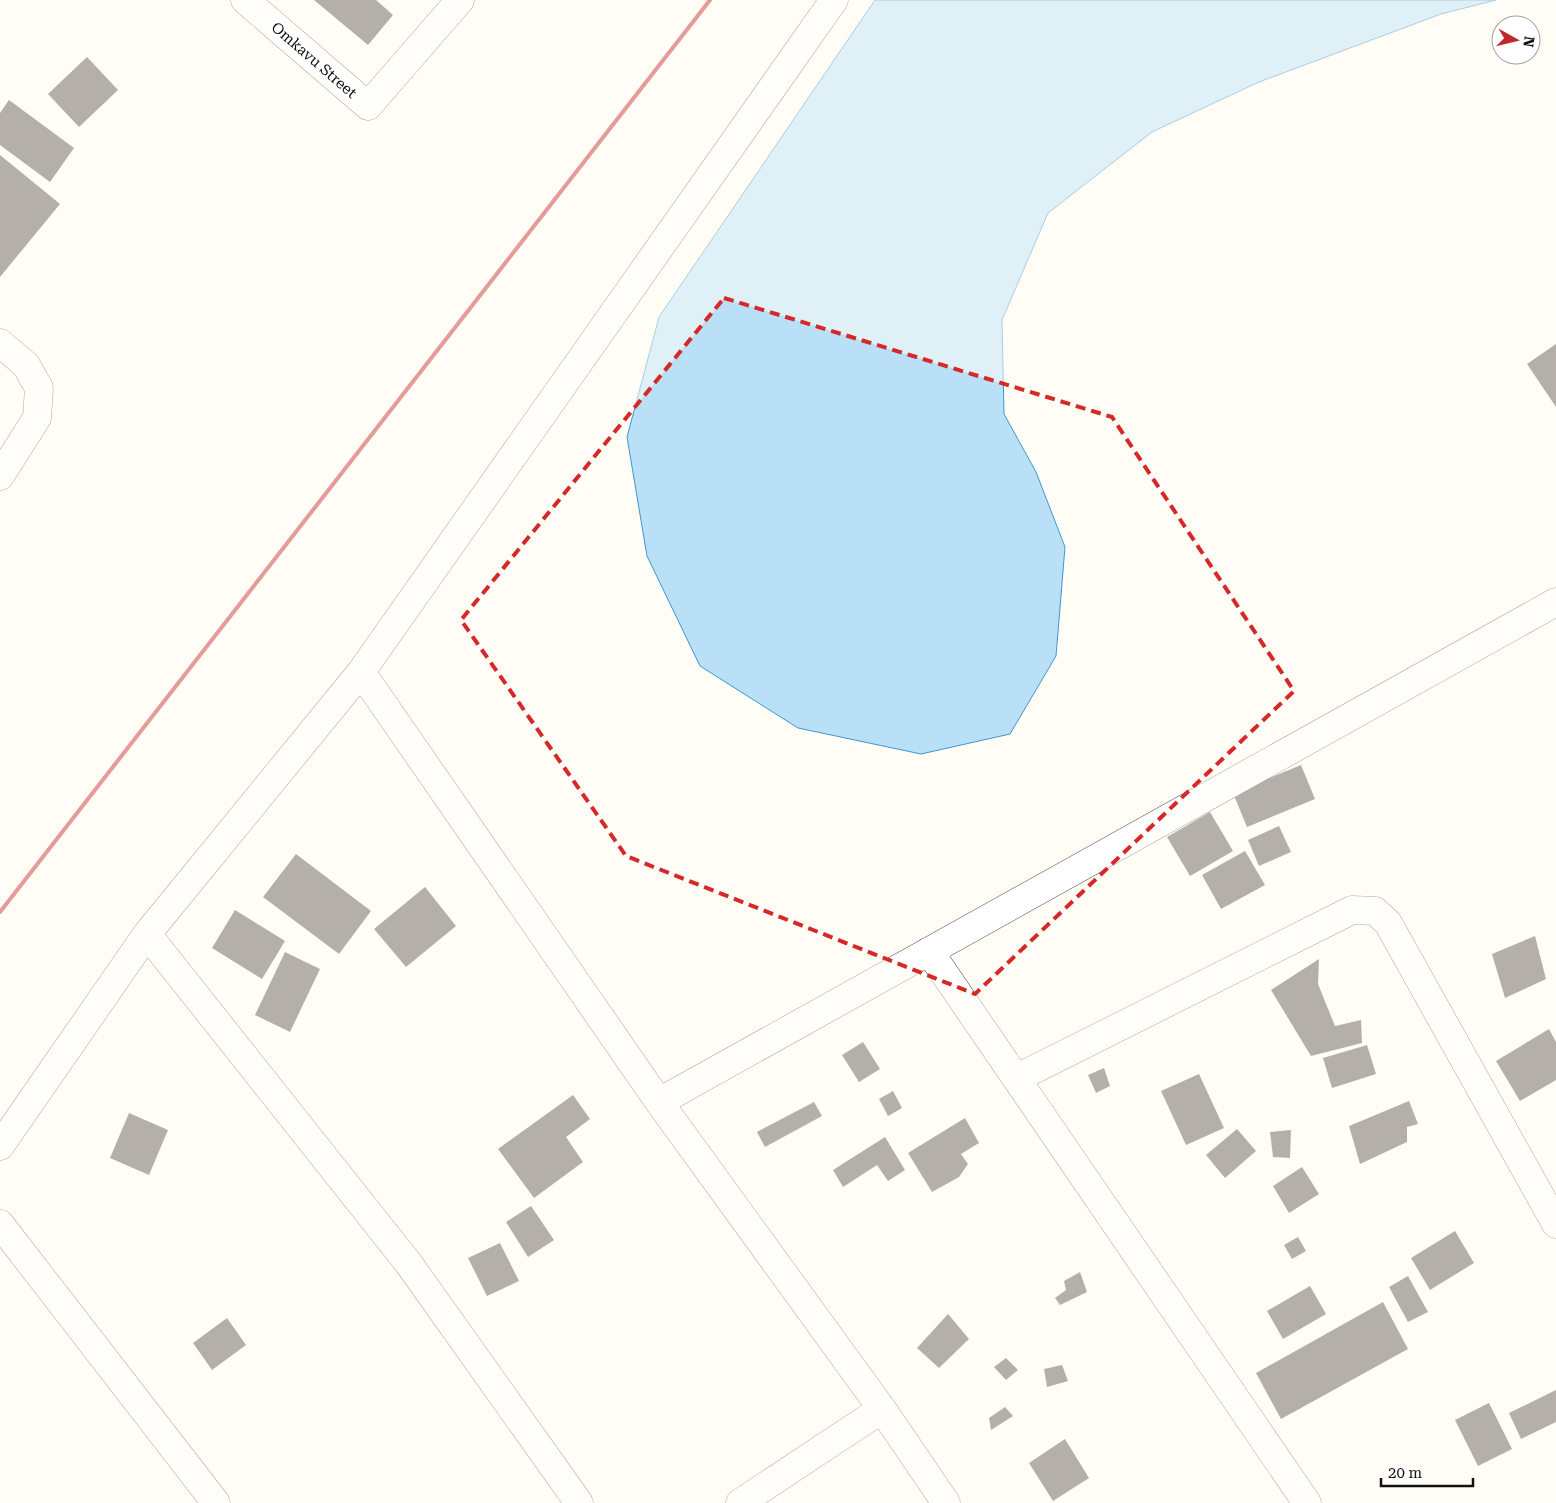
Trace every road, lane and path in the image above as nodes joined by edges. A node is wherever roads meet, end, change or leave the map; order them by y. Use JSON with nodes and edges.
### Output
{"nodes":[{"id":1,"x":245,"y":0,"type":"edge"},
{"id":2,"x":460,"y":0,"type":"edge"},
{"id":3,"x":834,"y":0,"type":"edge"},
{"id":4,"x":0,"y":343,"type":"edge"},
{"id":5,"x":0,"y":476,"type":"edge"},
{"id":6,"x":1556,"y":602,"type":"edge"},
{"id":7,"x":361,"y":672,"type":"junction"},
{"id":8,"x":147,"y":934,"type":"junction"},
{"id":9,"x":930,"y":951,"type":"junction"},
{"id":10,"x":1017,"y":1078,"type":"junction"},
{"id":11,"x":659,"y":1102,"type":"junction"},
{"id":12,"x":0,"y":1146,"type":"edge"},
{"id":13,"x":0,"y":1224,"type":"edge"},
{"id":14,"x":1556,"y":1224,"type":"edge"},
{"id":15,"x":882,"y":1409,"type":"junction"},
{"id":16,"x":216,"y":1503,"type":"edge"},
{"id":17,"x":579,"y":1503,"type":"edge"},
{"id":18,"x":740,"y":1503,"type":"edge"},
{"id":19,"x":946,"y":1503,"type":"edge"},
{"id":20,"x":1307,"y":1503,"type":"edge"}],
"edges":[{"from":1,"to":2,"type":"street","name":"Omkavu Street"},
{"from":3,"to":7,"type":"street"},
{"from":4,"to":5,"type":"street"},
{"from":6,"to":9,"type":"street"},
{"from":7,"to":8,"type":"street"},
{"from":7,"to":11,"type":"street"},
{"from":8,"to":12,"type":"street"},
{"from":8,"to":17,"type":"street"},
{"from":9,"to":10,"type":"street"},
{"from":9,"to":11,"type":"street"},
{"from":10,"to":14,"type":"street"},
{"from":10,"to":20,"type":"street"},
{"from":11,"to":15,"type":"street"},
{"from":13,"to":16,"type":"street"},
{"from":15,"to":18,"type":"street"},
{"from":15,"to":19,"type":"street"}]}
